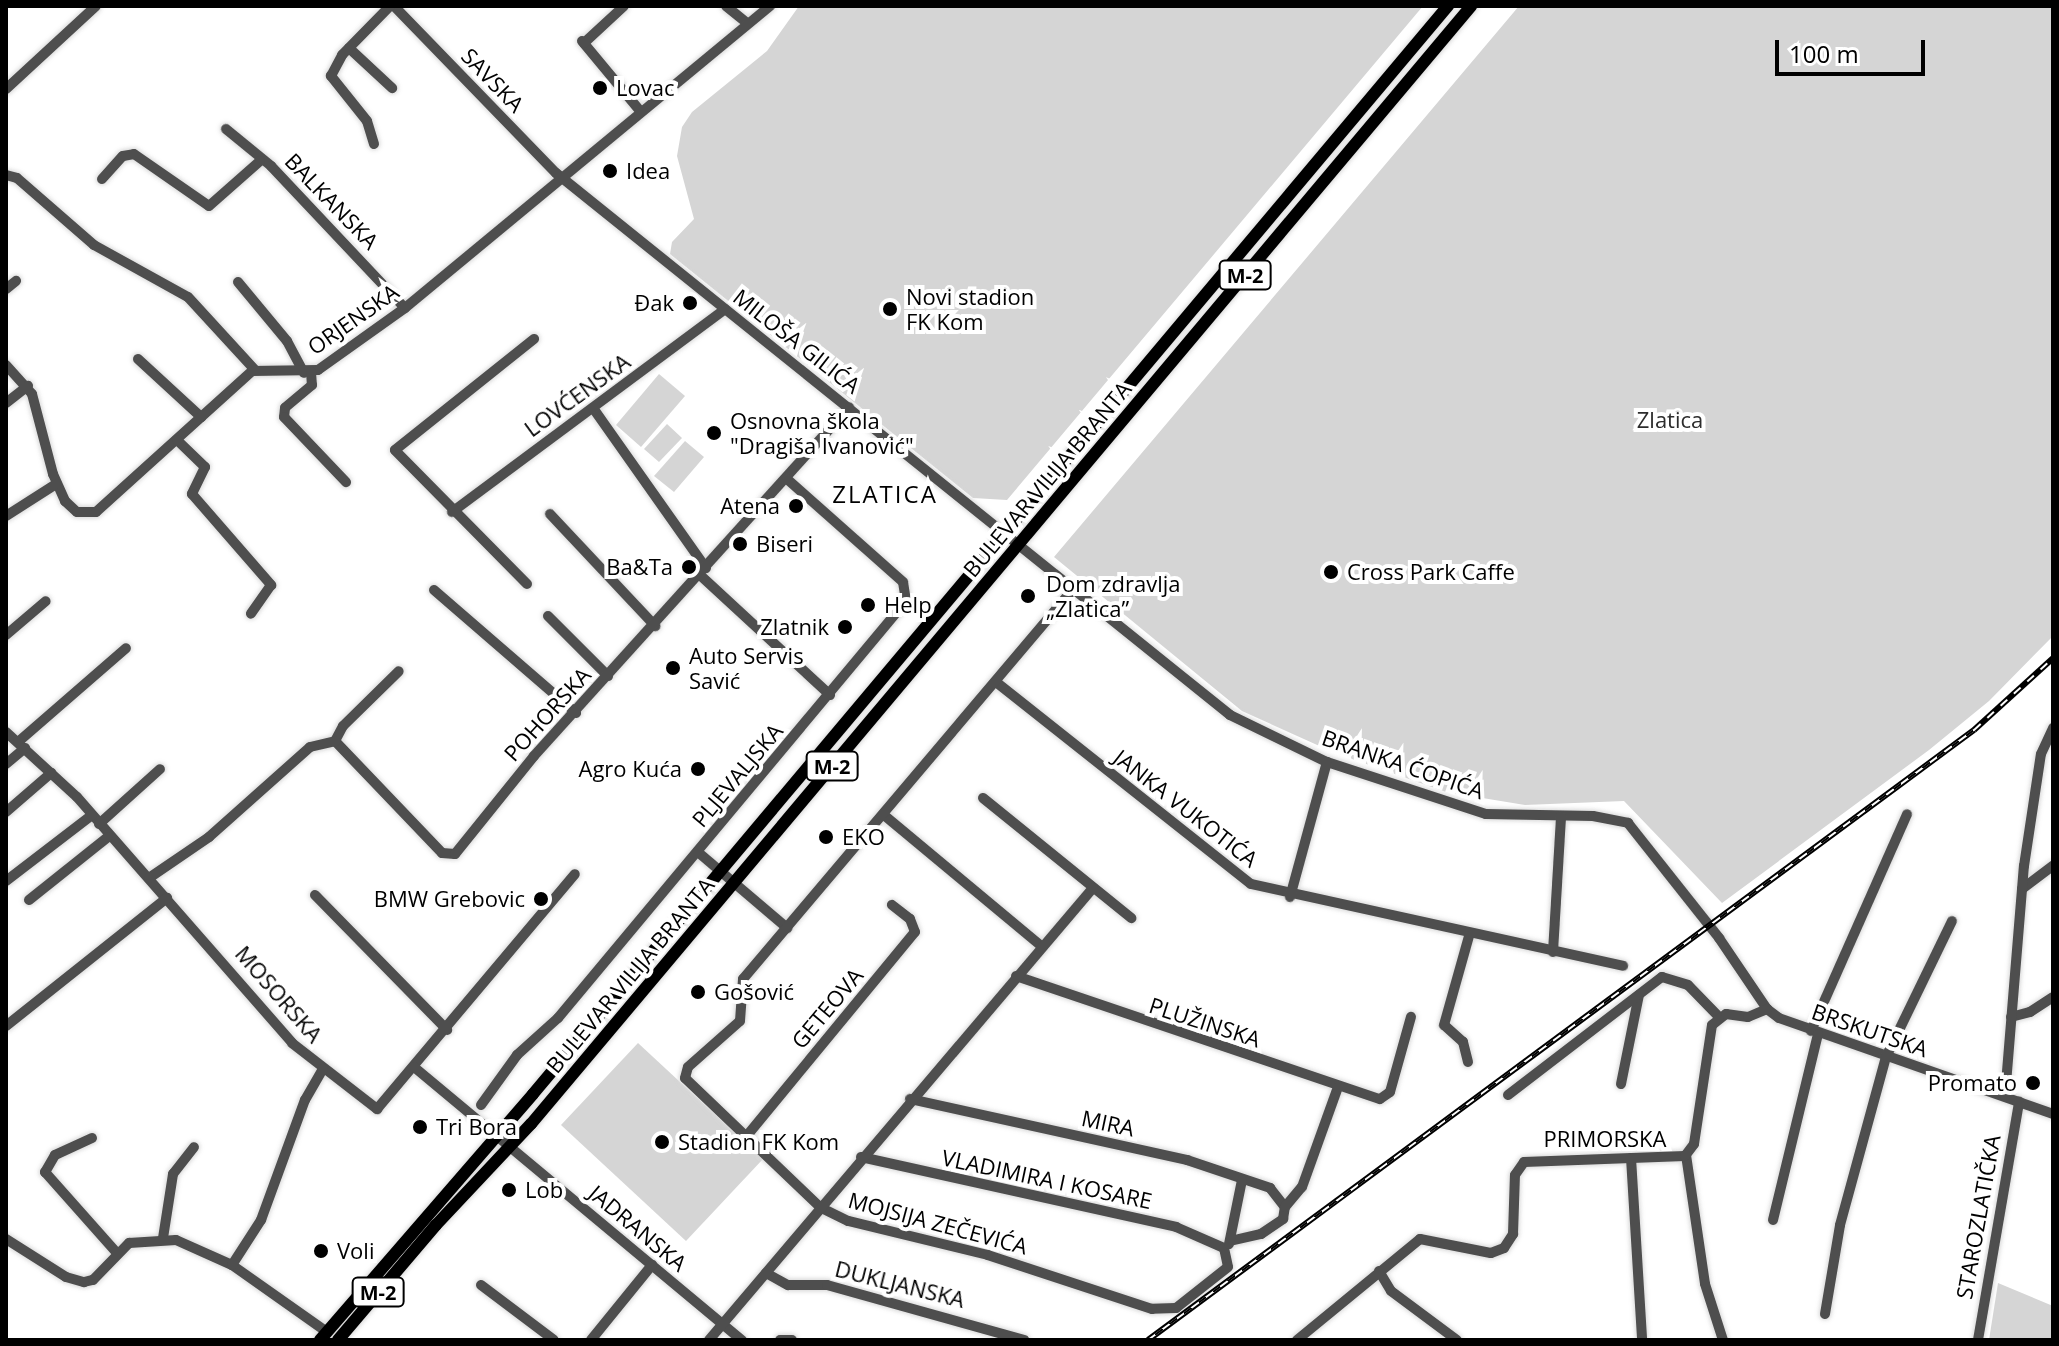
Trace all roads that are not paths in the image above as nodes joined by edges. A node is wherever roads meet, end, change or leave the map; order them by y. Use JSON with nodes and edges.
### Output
{"nodes":[{"id":1,"x":96,"y":6,"type":"edge"},
{"id":2,"x":392,"y":6,"type":"edge"},
{"id":3,"x":624,"y":6,"type":"edge"},
{"id":4,"x":726,"y":6,"type":"edge"},
{"id":5,"x":770,"y":6,"type":"edge"},
{"id":6,"x":1448,"y":6,"type":"edge"},
{"id":7,"x":1471,"y":6,"type":"edge"},
{"id":8,"x":748,"y":24,"type":"junction"},
{"id":9,"x":349,"y":48,"type":"junction"},
{"id":10,"x":392,"y":88,"type":"dead end"},
{"id":11,"x":6,"y":89,"type":"edge"},
{"id":12,"x":641,"y":112,"type":"junction"},
{"id":13,"x":226,"y":129,"type":"dead end"},
{"id":14,"x":374,"y":144,"type":"dead end"},
{"id":15,"x":260,"y":161,"type":"junction"},
{"id":16,"x":6,"y":175,"type":"edge"},
{"id":17,"x":102,"y":179,"type":"dead end"},
{"id":18,"x":565,"y":180,"type":"junction"},
{"id":19,"x":16,"y":281,"type":"dead end"},
{"id":20,"x":238,"y":282,"type":"dead end"},
{"id":21,"x":6,"y":289,"type":"edge"},
{"id":22,"x":405,"y":308,"type":"junction"},
{"id":23,"x":725,"y":309,"type":"junction"},
{"id":24,"x":534,"y":339,"type":"dead end"},
{"id":25,"x":138,"y":359,"type":"dead end"},
{"id":26,"x":6,"y":365,"type":"edge"},
{"id":27,"x":255,"y":370,"type":"junction"},
{"id":28,"x":307,"y":373,"type":"junction"},
{"id":29,"x":28,"y":386,"type":"junction"},
{"id":30,"x":6,"y":403,"type":"edge"},
{"id":31,"x":849,"y":407,"type":"junction"},
{"id":32,"x":593,"y":408,"type":"junction"},
{"id":33,"x":201,"y":417,"type":"junction"},
{"id":34,"x":177,"y":440,"type":"junction"},
{"id":35,"x":787,"y":479,"type":"junction"},
{"id":36,"x":346,"y":482,"type":"dead end"},
{"id":37,"x":56,"y":484,"type":"junction"},
{"id":38,"x":452,"y":512,"type":"junction"},
{"id":39,"x":550,"y":514,"type":"dead end"},
{"id":40,"x":6,"y":516,"type":"edge"},
{"id":41,"x":1005,"y":533,"type":"junction"},
{"id":42,"x":1019,"y":544,"type":"junction"},
{"id":43,"x":703,"y":572,"type":"junction"},
{"id":44,"x":527,"y":584,"type":"dead end"},
{"id":45,"x":1074,"y":588,"type":"junction"},
{"id":46,"x":434,"y":590,"type":"dead end"},
{"id":47,"x":46,"y":601,"type":"dead end"},
{"id":48,"x":251,"y":614,"type":"dead end"},
{"id":49,"x":548,"y":616,"type":"dead end"},
{"id":50,"x":655,"y":626,"type":"junction"},
{"id":51,"x":6,"y":635,"type":"edge"},
{"id":52,"x":126,"y":648,"type":"dead end"},
{"id":53,"x":399,"y":671,"type":"dead end"},
{"id":54,"x":608,"y":676,"type":"junction"},
{"id":55,"x":996,"y":682,"type":"junction"},
{"id":56,"x":830,"y":695,"type":"junction"},
{"id":57,"x":576,"y":713,"type":"junction"},
{"id":58,"x":2053,"y":728,"type":"edge"},
{"id":59,"x":6,"y":732,"type":"edge"},
{"id":60,"x":335,"y":741,"type":"junction"},
{"id":61,"x":21,"y":745,"type":"junction"},
{"id":62,"x":1327,"y":762,"type":"junction"},
{"id":63,"x":6,"y":764,"type":"edge"},
{"id":64,"x":160,"y":769,"type":"dead end"},
{"id":65,"x":51,"y":773,"type":"junction"},
{"id":66,"x":983,"y":798,"type":"dead end"},
{"id":67,"x":6,"y":812,"type":"edge"},
{"id":68,"x":1907,"y":814,"type":"dead end"},
{"id":69,"x":884,"y":815,"type":"junction"},
{"id":70,"x":1561,"y":816,"type":"junction"},
{"id":71,"x":95,"y":819,"type":"junction"},
{"id":72,"x":108,"y":837,"type":"junction"},
{"id":73,"x":699,"y":853,"type":"junction"},
{"id":74,"x":2053,"y":866,"type":"edge"},
{"id":75,"x":720,"y":871,"type":"junction"},
{"id":76,"x":575,"y":874,"type":"dead end"},
{"id":77,"x":149,"y":878,"type":"junction"},
{"id":78,"x":6,"y":881,"type":"edge"},
{"id":79,"x":734,"y":883,"type":"junction"},
{"id":80,"x":1093,"y":888,"type":"junction"},
{"id":81,"x":2022,"y":889,"type":"junction"},
{"id":82,"x":315,"y":895,"type":"dead end"},
{"id":83,"x":1290,"y":897,"type":"junction"},
{"id":84,"x":167,"y":898,"type":"junction"},
{"id":85,"x":29,"y":900,"type":"dead end"},
{"id":86,"x":892,"y":905,"type":"dead end"},
{"id":87,"x":1131,"y":918,"type":"dead end"},
{"id":88,"x":1952,"y":921,"type":"dead end"},
{"id":89,"x":787,"y":928,"type":"junction"},
{"id":90,"x":1469,"y":936,"type":"junction"},
{"id":91,"x":1041,"y":946,"type":"junction"},
{"id":92,"x":1553,"y":952,"type":"junction"},
{"id":93,"x":1623,"y":966,"type":"dead end"},
{"id":94,"x":1016,"y":976,"type":"junction"},
{"id":95,"x":1639,"y":995,"type":"junction"},
{"id":96,"x":2053,"y":997,"type":"edge"},
{"id":97,"x":1767,"y":1009,"type":"junction"},
{"id":98,"x":1411,"y":1017,"type":"dead end"},
{"id":99,"x":1719,"y":1017,"type":"junction"},
{"id":100,"x":2011,"y":1017,"type":"junction"},
{"id":101,"x":6,"y":1026,"type":"edge"},
{"id":102,"x":447,"y":1030,"type":"junction"},
{"id":103,"x":1814,"y":1033,"type":"junction"},
{"id":104,"x":1886,"y":1057,"type":"junction"},
{"id":105,"x":1468,"y":1062,"type":"dead end"},
{"id":106,"x":414,"y":1067,"type":"junction"},
{"id":107,"x":323,"y":1069,"type":"junction"},
{"id":108,"x":1621,"y":1084,"type":"dead end"},
{"id":109,"x":1338,"y":1087,"type":"junction"},
{"id":110,"x":1508,"y":1095,"type":"dead end"},
{"id":111,"x":2005,"y":1096,"type":"junction"},
{"id":112,"x":910,"y":1099,"type":"junction"},
{"id":113,"x":2019,"y":1102,"type":"junction"},
{"id":114,"x":481,"y":1105,"type":"dead end"},
{"id":115,"x":2053,"y":1114,"type":"edge"},
{"id":116,"x":497,"y":1136,"type":"junction"},
{"id":117,"x":92,"y":1138,"type":"dead end"},
{"id":118,"x":745,"y":1138,"type":"junction"},
{"id":119,"x":194,"y":1147,"type":"dead end"},
{"id":120,"x":510,"y":1147,"type":"junction"},
{"id":121,"x":1686,"y":1155,"type":"junction"},
{"id":122,"x":861,"y":1157,"type":"junction"},
{"id":123,"x":1631,"y":1158,"type":"junction"},
{"id":124,"x":1242,"y":1180,"type":"junction"},
{"id":125,"x":1285,"y":1207,"type":"junction"},
{"id":126,"x":821,"y":1208,"type":"junction"},
{"id":127,"x":1773,"y":1220,"type":"dead end"},
{"id":128,"x":163,"y":1238,"type":"junction"},
{"id":129,"x":6,"y":1239,"type":"edge"},
{"id":130,"x":1226,"y":1246,"type":"junction"},
{"id":131,"x":116,"y":1252,"type":"junction"},
{"id":132,"x":232,"y":1265,"type":"junction"},
{"id":133,"x":652,"y":1265,"type":"junction"},
{"id":134,"x":1379,"y":1271,"type":"junction"},
{"id":135,"x":766,"y":1273,"type":"junction"},
{"id":136,"x":481,"y":1285,"type":"dead end"},
{"id":137,"x":1825,"y":1314,"type":"dead end"},
{"id":138,"x":722,"y":1324,"type":"junction"},
{"id":139,"x":328,"y":1337,"type":"edge"},
{"id":140,"x":554,"y":1340,"type":"edge"},
{"id":141,"x":591,"y":1340,"type":"edge"},
{"id":142,"x":709,"y":1340,"type":"edge"},
{"id":143,"x":742,"y":1340,"type":"edge"},
{"id":144,"x":780,"y":1340,"type":"edge"},
{"id":145,"x":792,"y":1340,"type":"edge"},
{"id":146,"x":1024,"y":1340,"type":"edge"},
{"id":147,"x":1297,"y":1340,"type":"edge"},
{"id":148,"x":1457,"y":1340,"type":"edge"},
{"id":149,"x":1642,"y":1340,"type":"edge"},
{"id":150,"x":1723,"y":1340,"type":"edge"},
{"id":151,"x":1978,"y":1340,"type":"edge"}],
"edges":[{"from":1,"to":11,"type":"street"},
{"from":2,"to":9,"type":"street","name":"SAVSKA"},
{"from":2,"to":18,"type":"street","name":"SAVSKA"},
{"from":3,"to":12,"type":"street"},
{"from":4,"to":8,"type":"street"},
{"from":5,"to":8,"type":"street","name":"ORJENSKA"},
{"from":6,"to":41,"type":"main road","name":"BULEVAR VILIJA BRANTA","number":"M-2"},
{"from":7,"to":42,"type":"main road","name":"BULEVAR VILIJA BRANTA","number":"M-2"},
{"from":8,"to":12,"type":"street","name":"ORJENSKA"},
{"from":9,"to":10,"type":"street"},
{"from":9,"to":14,"type":"street","name":"SAVSKA"},
{"from":12,"to":18,"type":"street","name":"ORJENSKA"},
{"from":13,"to":15,"type":"street","name":"BALKANSKA"},
{"from":15,"to":17,"type":"street","name":"BALKANSKA"},
{"from":15,"to":22,"type":"street","name":"BALKANSKA"},
{"from":16,"to":27,"type":"street"},
{"from":18,"to":22,"type":"street","name":"ORJENSKA"},
{"from":18,"to":23,"type":"street","name":"MILOŠA GILIĆA"},
{"from":19,"to":21,"type":"street"},
{"from":20,"to":28,"type":"street"},
{"from":22,"to":28,"type":"street","name":"ORJENSKA"},
{"from":23,"to":31,"type":"street","name":"MILOŠA GILIĆA"},
{"from":23,"to":32,"type":"street","name":"LOVĆENSKA"},
{"from":24,"to":38,"type":"street"},
{"from":25,"to":33,"type":"street"},
{"from":26,"to":29,"type":"street"},
{"from":27,"to":28,"type":"street","name":"ORJENSKA"},
{"from":27,"to":33,"type":"street"},
{"from":28,"to":36,"type":"street"},
{"from":29,"to":30,"type":"street"},
{"from":29,"to":37,"type":"street"},
{"from":31,"to":35,"type":"street","name":"POHORSKA"},
{"from":31,"to":41,"type":"street","name":"MILOŠA GILIĆA"},
{"from":32,"to":38,"type":"street","name":"LOVĆENSKA"},
{"from":32,"to":43,"type":"street"},
{"from":33,"to":34,"type":"street"},
{"from":34,"to":37,"type":"street"},
{"from":34,"to":48,"type":"street"},
{"from":35,"to":43,"type":"street","name":"POHORSKA"},
{"from":35,"to":56,"type":"street","name":"PLJEVALJSKA"},
{"from":37,"to":40,"type":"street"},
{"from":38,"to":44,"type":"street"},
{"from":39,"to":50,"type":"street"},
{"from":41,"to":42,"type":"street","name":"BRANKA ĆOPIĆA"},
{"from":41,"to":75,"type":"main road","name":"BULEVAR VILIJA BRANTA","number":"M-2"},
{"from":42,"to":45,"type":"street","name":"BRANKA ĆOPIĆA"},
{"from":42,"to":79,"type":"main road","name":"BULEVAR VILIJA BRANTA","number":"M-2"},
{"from":43,"to":50,"type":"street","name":"POHORSKA"},
{"from":43,"to":56,"type":"street"},
{"from":45,"to":55,"type":"street"},
{"from":45,"to":62,"type":"street","name":"BRANKA ĆOPIĆA"},
{"from":46,"to":57,"type":"street"},
{"from":47,"to":51,"type":"street"},
{"from":49,"to":54,"type":"street"},
{"from":50,"to":54,"type":"street","name":"POHORSKA"},
{"from":52,"to":61,"type":"street"},
{"from":53,"to":60,"type":"street"},
{"from":54,"to":57,"type":"street","name":"POHORSKA"},
{"from":55,"to":69,"type":"street"},
{"from":55,"to":83,"type":"street","name":"JANKA VUKOTIĆA"},
{"from":56,"to":73,"type":"street","name":"PLJEVALJSKA"},
{"from":57,"to":60,"type":"street","name":"POHORSKA"},
{"from":58,"to":81,"type":"street"},
{"from":59,"to":61,"type":"street","name":"MOSORSKA"},
{"from":60,"to":77,"type":"street"},
{"from":61,"to":63,"type":"street"},
{"from":61,"to":65,"type":"street","name":"MOSORSKA"},
{"from":62,"to":70,"type":"street","name":"BRANKA ĆOPIĆA"},
{"from":62,"to":83,"type":"street"},
{"from":64,"to":71,"type":"street"},
{"from":65,"to":67,"type":"street"},
{"from":65,"to":71,"type":"street","name":"MOSORSKA"},
{"from":66,"to":80,"type":"street"},
{"from":68,"to":103,"type":"street"},
{"from":69,"to":89,"type":"street"},
{"from":69,"to":91,"type":"street"},
{"from":70,"to":92,"type":"street"},
{"from":70,"to":97,"type":"street","name":"BRANKA ĆOPIĆA"},
{"from":71,"to":72,"type":"street","name":"MOSORSKA"},
{"from":71,"to":78,"type":"street"},
{"from":72,"to":77,"type":"street","name":"MOSORSKA"},
{"from":72,"to":85,"type":"street"},
{"from":73,"to":75,"type":"street"},
{"from":73,"to":114,"type":"street","name":"PLJEVALJSKA"},
{"from":74,"to":81,"type":"street"},
{"from":75,"to":79,"type":"street"},
{"from":75,"to":116,"type":"main road","name":"BULEVAR VILIJA BRANTA","number":"M-2"},
{"from":76,"to":102,"type":"street"},
{"from":77,"to":84,"type":"street","name":"MOSORSKA"},
{"from":79,"to":89,"type":"street"},
{"from":79,"to":120,"type":"main road","name":"BULEVAR VILIJA BRANTA","number":"M-2"},
{"from":80,"to":87,"type":"street"},
{"from":80,"to":91,"type":"street"},
{"from":81,"to":100,"type":"street"},
{"from":82,"to":102,"type":"street"},
{"from":83,"to":90,"type":"street","name":"JANKA VUKOTIĆA"},
{"from":84,"to":101,"type":"street"},
{"from":84,"to":107,"type":"street","name":"MOSORSKA"},
{"from":86,"to":118,"type":"street","name":"GETEOVA"},
{"from":88,"to":104,"type":"street"},
{"from":89,"to":118,"type":"street","name":"MOJSIJA ZEČEVIĆA"},
{"from":90,"to":92,"type":"street","name":"JANKA VUKOTIĆA"},
{"from":90,"to":105,"type":"street"},
{"from":91,"to":94,"type":"street"},
{"from":92,"to":93,"type":"street","name":"JANKA VUKOTIĆA"},
{"from":94,"to":109,"type":"street","name":"PLUŽINSKA"},
{"from":94,"to":112,"type":"street"},
{"from":95,"to":99,"type":"street"},
{"from":95,"to":108,"type":"street"},
{"from":95,"to":110,"type":"street"},
{"from":96,"to":100,"type":"street"},
{"from":97,"to":99,"type":"street"},
{"from":97,"to":103,"type":"street","name":"BRSKUTSKA"},
{"from":98,"to":109,"type":"street","name":"PLUŽINSKA"},
{"from":99,"to":121,"type":"street","name":"PRIMORSKA"},
{"from":100,"to":111,"type":"street"},
{"from":102,"to":106,"type":"street"},
{"from":103,"to":104,"type":"street","name":"BRSKUTSKA"},
{"from":103,"to":127,"type":"street"},
{"from":104,"to":111,"type":"street","name":"BRSKUTSKA"},
{"from":104,"to":137,"type":"street"},
{"from":106,"to":107,"type":"street","name":"MOSORSKA"},
{"from":106,"to":116,"type":"street"},
{"from":107,"to":132,"type":"street"},
{"from":109,"to":125,"type":"street"},
{"from":111,"to":113,"type":"street","name":"BRSKUTSKA"},
{"from":112,"to":122,"type":"street"},
{"from":112,"to":124,"type":"street","name":"MIRA"},
{"from":113,"to":115,"type":"street","name":"BRSKUTSKA"},
{"from":113,"to":151,"type":"street","name":"STAROZLATIČKA"},
{"from":116,"to":120,"type":"street","name":"JADRANSKA"},
{"from":116,"to":139,"type":"main road","name":"BULEVAR VILIJA BRANTA","number":"M-2"},
{"from":117,"to":131,"type":"street"},
{"from":118,"to":126,"type":"street","name":"MOJSIJA ZEČEVIĆA"},
{"from":119,"to":128,"type":"street"},
{"from":120,"to":133,"type":"street","name":"JADRANSKA"},
{"from":120,"to":139,"type":"main road","name":"BULEVAR VILIJA BRANTA","number":"M-2"},
{"from":121,"to":123,"type":"street","name":"PRIMORSKA"},
{"from":121,"to":150,"type":"street"},
{"from":122,"to":126,"type":"street"},
{"from":122,"to":130,"type":"street","name":"VLADIMIRA I KOSARE"},
{"from":123,"to":134,"type":"street","name":"PRIMORSKA"},
{"from":123,"to":149,"type":"street"},
{"from":124,"to":125,"type":"street","name":"MIRA"},
{"from":124,"to":130,"type":"street"},
{"from":125,"to":130,"type":"street"},
{"from":126,"to":130,"type":"street","name":"MOJSIJA ZEČEVIĆA"},
{"from":126,"to":135,"type":"street"},
{"from":128,"to":131,"type":"street"},
{"from":128,"to":132,"type":"street"},
{"from":129,"to":131,"type":"street"},
{"from":132,"to":139,"type":"street"},
{"from":133,"to":138,"type":"street","name":"JADRANSKA"},
{"from":133,"to":141,"type":"street"},
{"from":134,"to":147,"type":"street","name":"PRIMORSKA"},
{"from":134,"to":148,"type":"street"},
{"from":135,"to":138,"type":"street"},
{"from":135,"to":146,"type":"street","name":"DUKLJANSKA"},
{"from":136,"to":140,"type":"street"},
{"from":138,"to":142,"type":"street"},
{"from":138,"to":143,"type":"street","name":"JADRANSKA"},
{"from":144,"to":145,"type":"street"}]}
